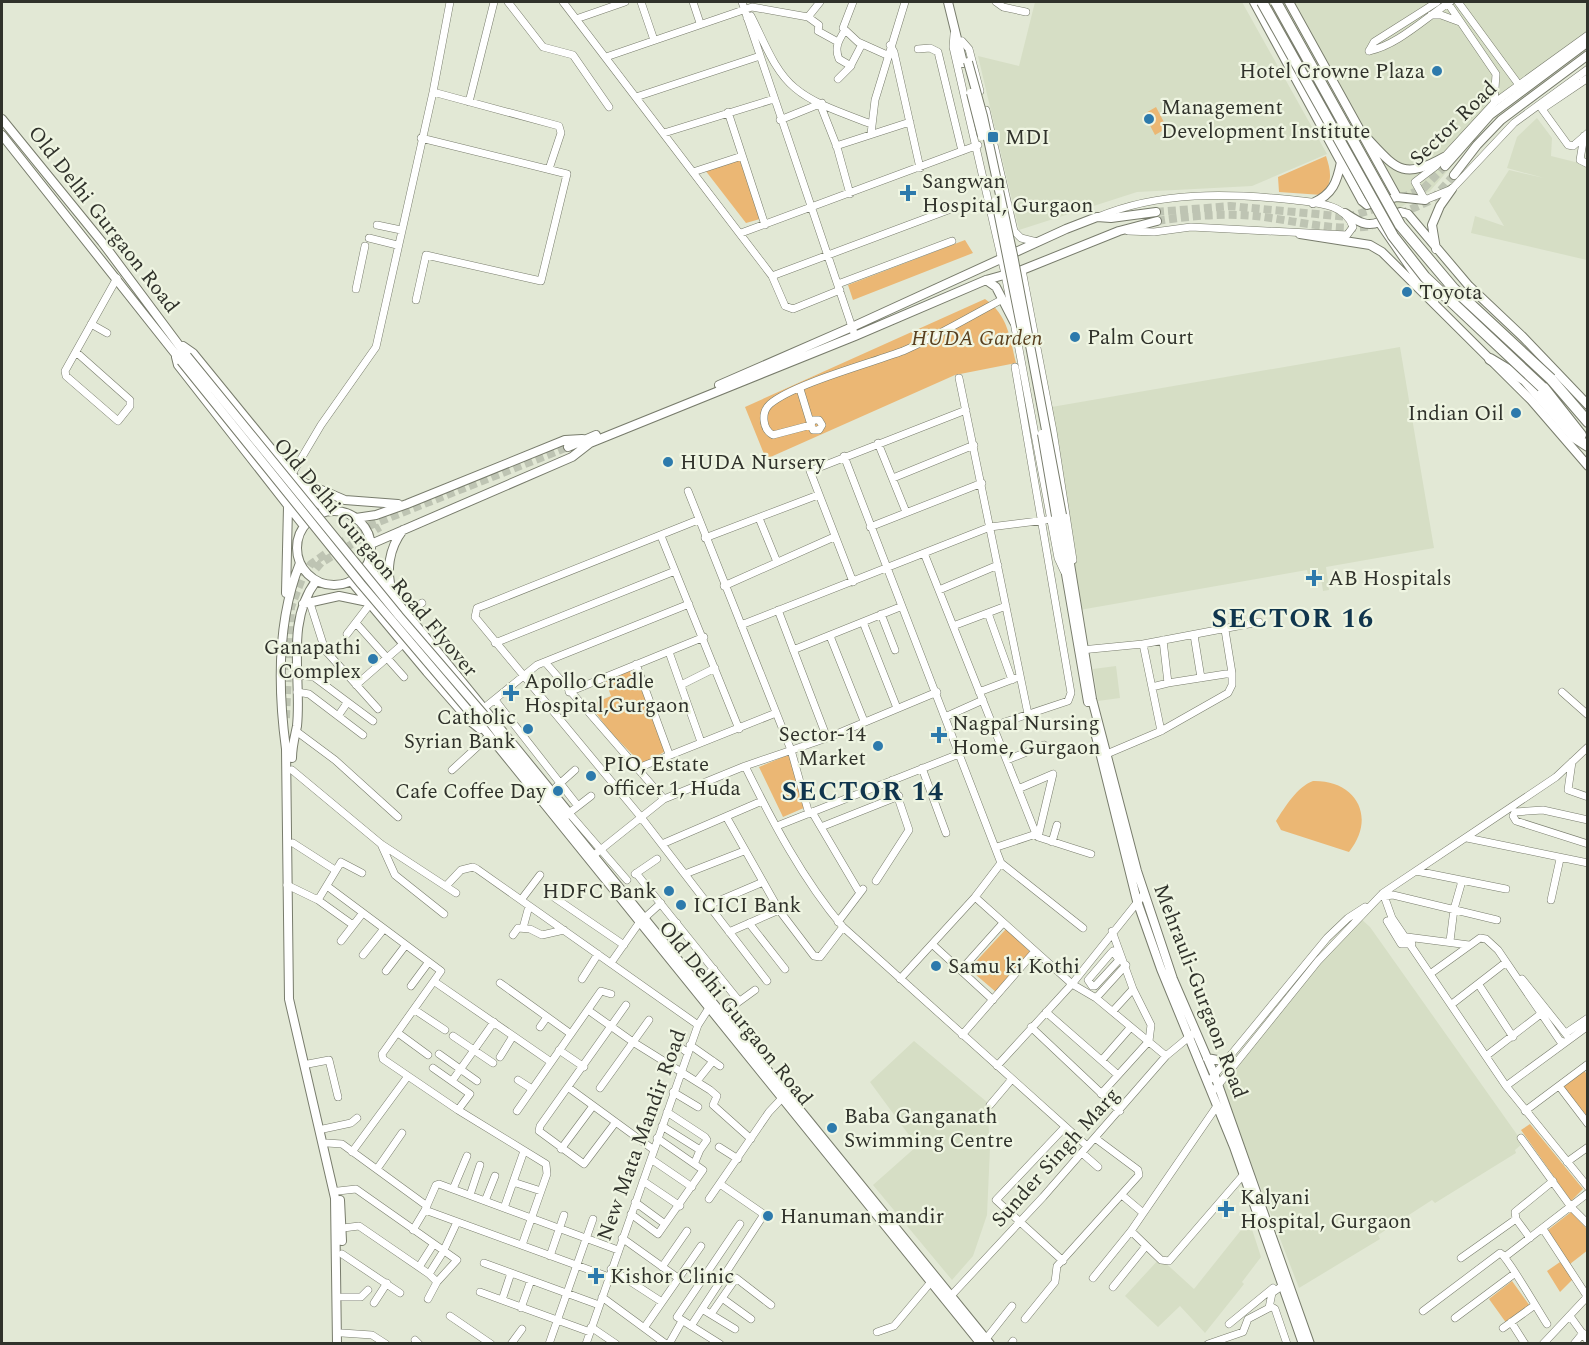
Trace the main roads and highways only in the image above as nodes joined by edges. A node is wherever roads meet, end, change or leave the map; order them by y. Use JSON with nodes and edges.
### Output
{"nodes":[{"id":1,"x":950,"y":2,"type":"edge"},
{"id":2,"x":1254,"y":2,"type":"edge"},
{"id":3,"x":1262,"y":2,"type":"edge"},
{"id":4,"x":1276,"y":2,"type":"edge"},
{"id":5,"x":1289,"y":2,"type":"edge"},
{"id":6,"x":1587,"y":42,"type":"edge"},
{"id":7,"x":1587,"y":56,"type":"edge"},
{"id":8,"x":965,"y":63,"type":"junction"},
{"id":9,"x":2,"y":119,"type":"edge"},
{"id":10,"x":1357,"y":127,"type":"junction"},
{"id":11,"x":2,"y":135,"type":"edge"},
{"id":12,"x":1444,"y":157,"type":"road end"},
{"id":13,"x":1341,"y":162,"type":"junction"},
{"id":14,"x":1445,"y":166,"type":"tunnel mouth"},
{"id":15,"x":1454,"y":175,"type":"tunnel mouth"},
{"id":16,"x":1452,"y":189,"type":"road end"},
{"id":17,"x":1397,"y":197,"type":"junction"},
{"id":18,"x":1425,"y":200,"type":"road end"},
{"id":19,"x":1313,"y":202,"type":"road end"},
{"id":20,"x":1345,"y":213,"type":"road end"},
{"id":21,"x":1379,"y":222,"type":"junction"},
{"id":22,"x":1066,"y":229,"type":"junction"},
{"id":23,"x":1300,"y":234,"type":"road end"},
{"id":24,"x":1436,"y":249,"type":"junction"},
{"id":25,"x":1039,"y":263,"type":"junction"},
{"id":26,"x":986,"y":280,"type":"junction"},
{"id":27,"x":1434,"y":302,"type":"junction"},
{"id":28,"x":1014,"y":322,"type":"road end"},
{"id":29,"x":177,"y":343,"type":"junction"},
{"id":30,"x":181,"y":357,"type":"junction"},
{"id":31,"x":1490,"y":359,"type":"junction"},
{"id":32,"x":1587,"y":405,"type":"edge"},
{"id":33,"x":1587,"y":422,"type":"edge"},
{"id":34,"x":589,"y":441,"type":"junction"},
{"id":35,"x":1587,"y":445,"type":"edge"},
{"id":36,"x":569,"y":449,"type":"tunnel mouth"},
{"id":37,"x":1587,"y":466,"type":"edge"},
{"id":38,"x":293,"y":476,"type":"junction"},
{"id":39,"x":287,"y":503,"type":"junction"},
{"id":40,"x":406,"y":504,"type":"junction"},
{"id":41,"x":328,"y":511,"type":"junction"},
{"id":42,"x":356,"y":518,"type":"junction"},
{"id":43,"x":304,"y":526,"type":"junction"},
{"id":44,"x":403,"y":530,"type":"junction"},
{"id":45,"x":371,"y":544,"type":"junction"},
{"id":46,"x":300,"y":563,"type":"junction"},
{"id":47,"x":367,"y":565,"type":"junction"},
{"id":48,"x":316,"y":581,"type":"junction"},
{"id":49,"x":351,"y":581,"type":"junction"},
{"id":50,"x":395,"y":600,"type":"junction"},
{"id":51,"x":306,"y":603,"type":"junction"},
{"id":52,"x":369,"y":603,"type":"junction"},
{"id":53,"x":286,"y":611,"type":"junction"},
{"id":54,"x":289,"y":718,"type":"tunnel mouth"},
{"id":55,"x":482,"y":720,"type":"junction"},
{"id":56,"x":487,"y":734,"type":"junction"},
{"id":57,"x":289,"y":749,"type":"junction"},
{"id":58,"x":1103,"y":755,"type":"junction"},
{"id":59,"x":548,"y":793,"type":"junction"},
{"id":60,"x":563,"y":818,"type":"junction"},
{"id":61,"x":290,"y":886,"type":"junction"},
{"id":62,"x":642,"y":921,"type":"junction"},
{"id":63,"x":1192,"y":1035,"type":"junction"},
{"id":64,"x":746,"y":1050,"type":"junction"},
{"id":65,"x":1207,"y":1058,"type":"junction"},
{"id":66,"x":1227,"y":1062,"type":"road end"},
{"id":67,"x":1211,"y":1079,"type":"junction"},
{"id":68,"x":1215,"y":1089,"type":"junction"},
{"id":69,"x":853,"y":1180,"type":"junction"},
{"id":70,"x":1283,"y":1281,"type":"junction"},
{"id":71,"x":950,"y":1298,"type":"junction"},
{"id":72,"x":986,"y":1342,"type":"edge"},
{"id":73,"x":337,"y":1344,"type":"edge"},
{"id":74,"x":342,"y":1344,"type":"edge"},
{"id":75,"x":1303,"y":1344,"type":"edge"},
{"id":76,"x":1310,"y":1344,"type":"edge"}],
"edges":[{"from":1,"to":8,"type":"main road"},
{"from":1,"to":8,"type":"main road"},
{"from":2,"to":13,"type":"main road"},
{"from":3,"to":35,"type":"highway","bridge":true},
{"from":4,"to":33,"type":"highway","bridge":true},
{"from":5,"to":10,"type":"main road"},
{"from":6,"to":14,"type":"main road"},
{"from":7,"to":15,"type":"main road"},
{"from":8,"to":58,"type":"main road","name":"Mehrauli-Gurgaon Road","bridge":true},
{"from":9,"to":29,"type":"main road","name":"Old Delhi Gurgaon Road"},
{"from":10,"to":12,"type":"main road"},
{"from":10,"to":17,"type":"main road"},
{"from":11,"to":30,"type":"main road","name":"Old Delhi Gurgaon Road"},
{"from":13,"to":17,"type":"main road"},
{"from":13,"to":19,"type":"main road"},
{"from":16,"to":24,"type":"main road"},
{"from":17,"to":18,"type":"main road"},
{"from":20,"to":21,"type":"main road"},
{"from":21,"to":24,"type":"main road"},
{"from":21,"to":27,"type":"main road"},
{"from":22,"to":25,"type":"main road"},
{"from":22,"to":25,"type":"main road"},
{"from":22,"to":34,"type":"main road"},
{"from":23,"to":27,"type":"main road"},
{"from":24,"to":32,"type":"main road"},
{"from":25,"to":26,"type":"main road"},
{"from":26,"to":28,"type":"main road"},
{"from":26,"to":34,"type":"main road"},
{"from":27,"to":31,"type":"main road"},
{"from":29,"to":30,"type":"main road","name":"Old Delhi Gurgaon Road Flyover"},
{"from":29,"to":38,"type":"main road"},
{"from":30,"to":39,"type":"main road"},
{"from":30,"to":55,"type":"main road","name":"Old Delhi Gurgaon Road Flyover","bridge":true},
{"from":31,"to":35,"type":"highway"},
{"from":31,"to":37,"type":"main road"},
{"from":34,"to":36,"type":"main road"},
{"from":34,"to":40,"type":"main road"},
{"from":34,"to":44,"type":"main road"},
{"from":38,"to":40,"type":"main road"},
{"from":38,"to":41,"type":"main road"},
{"from":39,"to":43,"type":"main road"},
{"from":39,"to":53,"type":"main road"},
{"from":40,"to":42,"type":"main road"},
{"from":41,"to":42,"type":"main road"},
{"from":41,"to":43,"type":"main road"},
{"from":42,"to":45,"type":"main road"},
{"from":43,"to":46,"type":"main road"},
{"from":44,"to":45,"type":"main road"},
{"from":44,"to":50,"type":"main road"},
{"from":45,"to":47,"type":"main road"},
{"from":46,"to":48,"type":"main road"},
{"from":46,"to":53,"type":"main road"},
{"from":47,"to":49,"type":"main road"},
{"from":47,"to":50,"type":"main road"},
{"from":48,"to":49,"type":"main road"},
{"from":48,"to":51,"type":"main road"},
{"from":49,"to":52,"type":"main road"},
{"from":50,"to":59,"type":"main road"},
{"from":51,"to":52,"type":"main road"},
{"from":51,"to":57,"type":"main road"},
{"from":52,"to":56,"type":"main road"},
{"from":53,"to":57,"type":"main road"},
{"from":54,"to":57,"type":"main road"},
{"from":55,"to":56,"type":"main road","name":"Old Delhi Gurgaon Road Flyover"},
{"from":55,"to":59,"type":"main road","name":"Old Delhi Gurgaon Road Flyover"},
{"from":56,"to":60,"type":"main road","name":"Old Delhi Gurgaon Road"},
{"from":57,"to":61,"type":"main road"},
{"from":57,"to":61,"type":"main road"},
{"from":58,"to":63,"type":"main road","name":"Mehrauli-Gurgaon Road"},
{"from":58,"to":63,"type":"main road","name":"Mehrauli-Gurgaon Road"},
{"from":59,"to":60,"type":"main road"},
{"from":60,"to":62,"type":"main road","name":"Old Delhi Gurgaon Road"},
{"from":60,"to":62,"type":"main road","name":"Old Delhi Gurgaon Road"},
{"from":61,"to":73,"type":"main road"},
{"from":61,"to":74,"type":"main road"},
{"from":62,"to":64,"type":"main road","name":"Old Delhi Gurgaon Road"},
{"from":62,"to":64,"type":"main road","name":"Old Delhi Gurgaon Road"},
{"from":63,"to":65,"type":"main road","name":"Mehrauli-Gurgaon Road"},
{"from":63,"to":67,"type":"main road","name":"Mehrauli-Gurgaon Road"},
{"from":64,"to":69,"type":"main road","name":"Old Delhi Gurgaon Road"},
{"from":65,"to":66,"type":"main road"},
{"from":65,"to":67,"type":"main road","name":"Mehrauli-Gurgaon Road"},
{"from":67,"to":68,"type":"main road","name":"Mehrauli-Gurgaon Road"},
{"from":68,"to":70,"type":"main road","name":"Mehrauli-Gurgaon Road"},
{"from":68,"to":70,"type":"main road","name":"Mehrauli-Gurgaon Road"},
{"from":69,"to":71,"type":"main road","name":"Old Delhi Gurgaon Road"},
{"from":69,"to":71,"type":"main road","name":"Old Delhi Gurgaon Road"},
{"from":70,"to":75,"type":"main road","name":"Mehrauli-Gurgaon Road"},
{"from":70,"to":76,"type":"main road","name":"Mehrauli-Gurgaon Road"},
{"from":71,"to":72,"type":"main road","name":"Old Delhi Gurgaon Road"}]}
